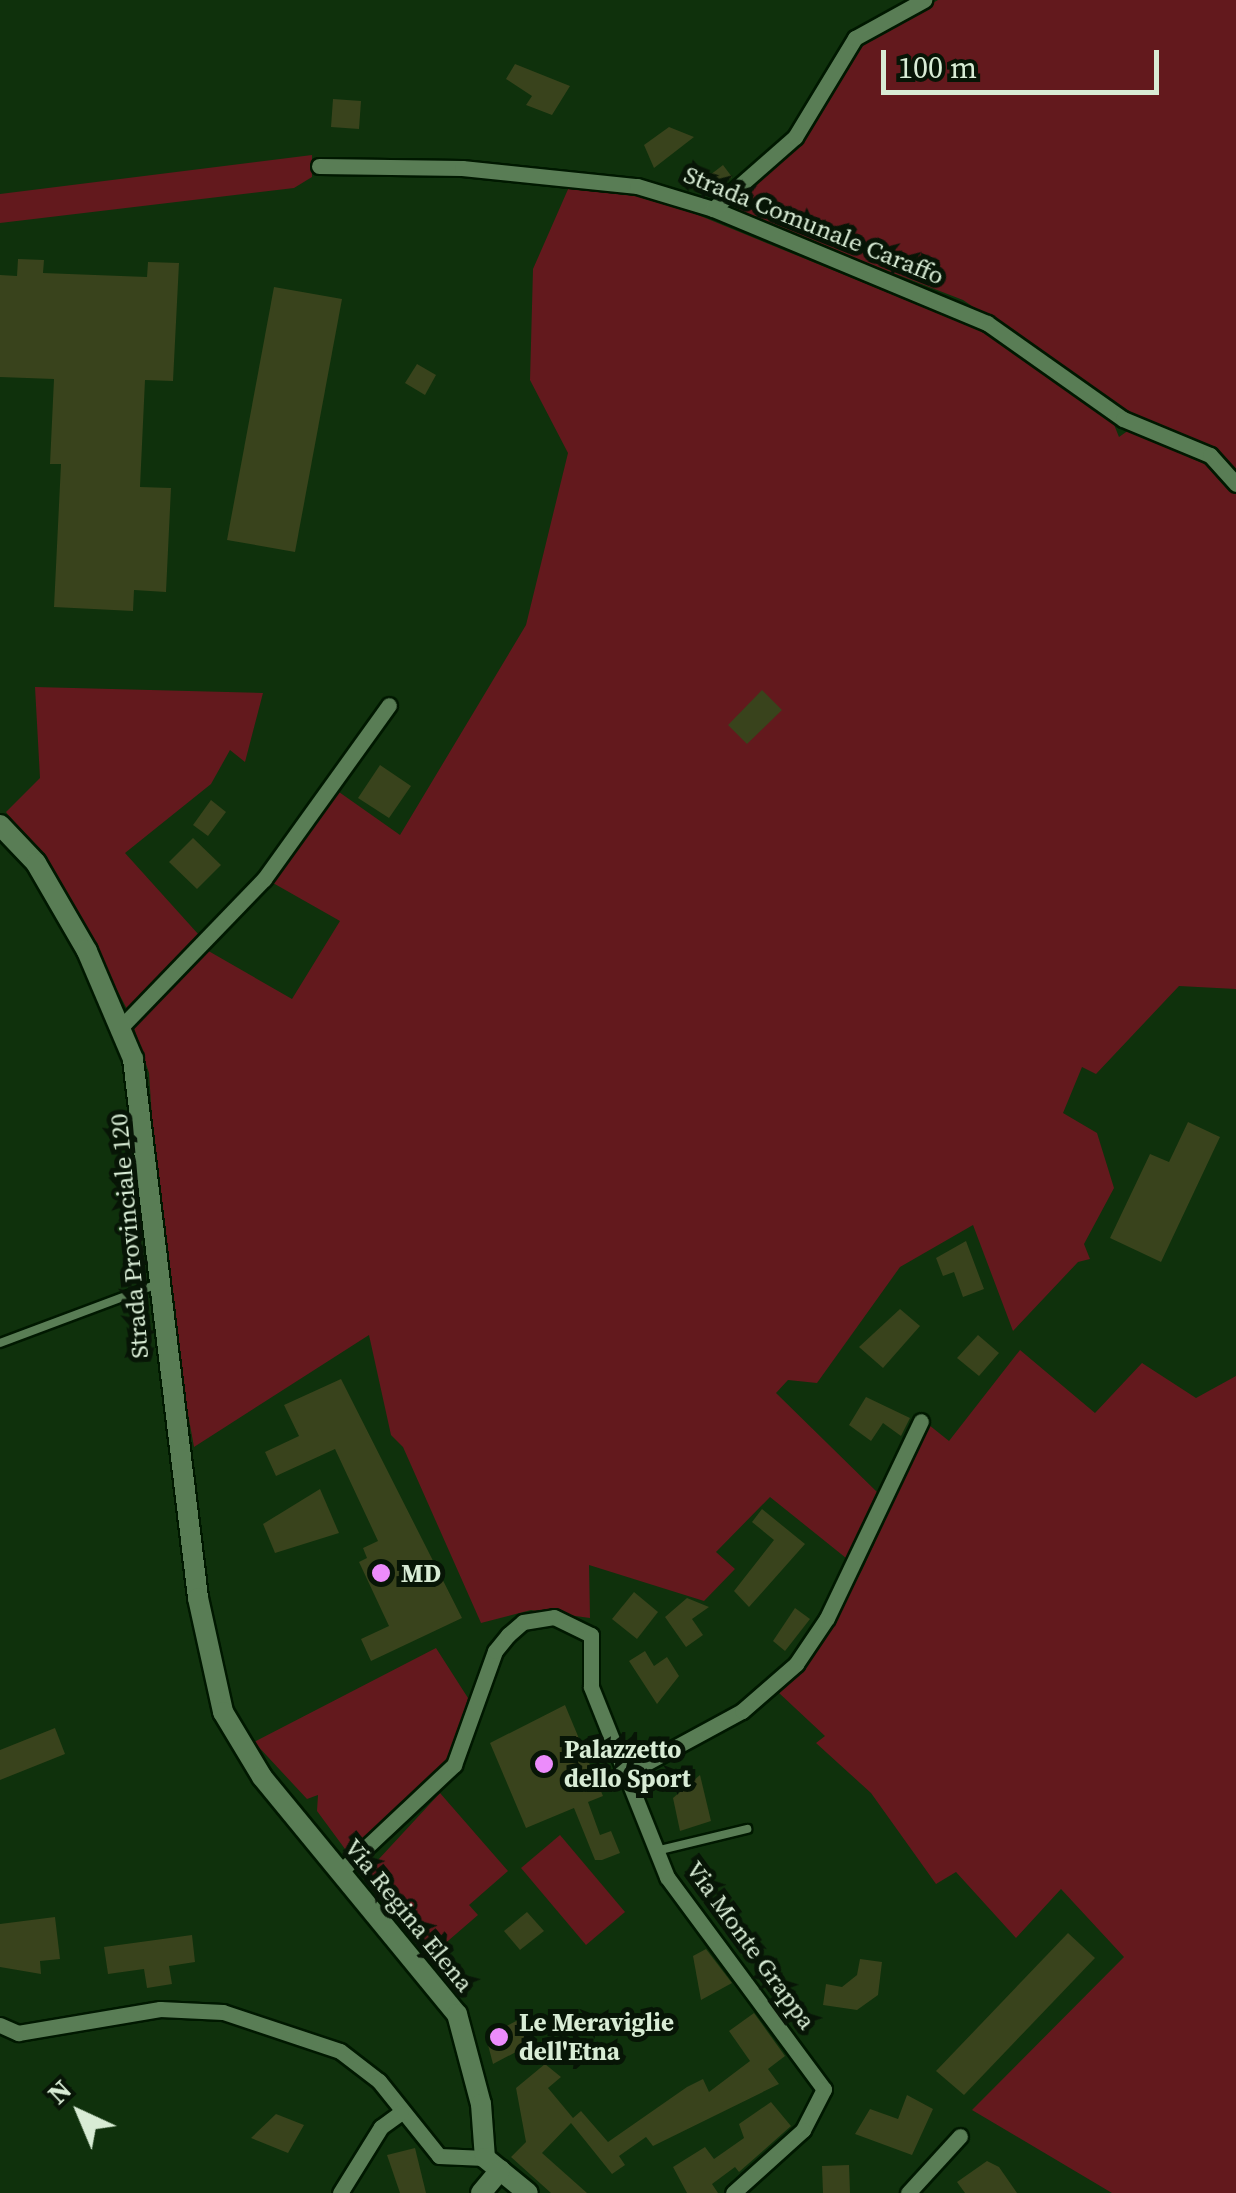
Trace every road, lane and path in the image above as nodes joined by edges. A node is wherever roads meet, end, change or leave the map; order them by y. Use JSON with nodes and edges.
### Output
{"nodes":[{"id":1,"x":924,"y":0,"type":"edge"},
{"id":2,"x":319,"y":166,"type":"dead end"},
{"id":3,"x":713,"y":209,"type":"junction"},
{"id":4,"x":1236,"y":484,"type":"edge"},
{"id":5,"x":390,"y":705,"type":"dead end"},
{"id":6,"x":0,"y":824,"type":"edge"},
{"id":7,"x":123,"y":1026,"type":"junction"},
{"id":8,"x":155,"y":1286,"type":"junction"},
{"id":9,"x":0,"y":1342,"type":"edge"},
{"id":10,"x":922,"y":1421,"type":"dead end"},
{"id":11,"x":213,"y":1678,"type":"joint"},
{"id":12,"x":626,"y":1774,"type":"junction"},
{"id":13,"x":747,"y":1829,"type":"dead end"},
{"id":14,"x":656,"y":1851,"type":"junction"},
{"id":15,"x":342,"y":1870,"type":"junction"},
{"id":16,"x":0,"y":2026,"type":"edge"},
{"id":17,"x":400,"y":2114,"type":"junction"},
{"id":18,"x":960,"y":2136,"type":"dead end"},
{"id":19,"x":492,"y":2164,"type":"junction"},
{"id":20,"x":340,"y":2193,"type":"edge"},
{"id":21,"x":481,"y":2193,"type":"edge"},
{"id":22,"x":528,"y":2193,"type":"edge"},
{"id":23,"x":733,"y":2193,"type":"edge"},
{"id":24,"x":908,"y":2193,"type":"edge"}],
"edges":[{"from":1,"to":3,"type":"street"},
{"from":2,"to":3,"type":"street","name":"Strada Comunale Caraffo"},
{"from":3,"to":4,"type":"street","name":"Strada Comunale Caraffo"},
{"from":5,"to":7,"type":"street"},
{"from":6,"to":7,"type":"street","name":"Strada Provinciale 120"},
{"from":7,"to":8,"type":"street","name":"Strada Provinciale 120"},
{"from":8,"to":9,"type":"lane"},
{"from":8,"to":11,"type":"street","name":"Strada Provinciale 120"},
{"from":10,"to":12,"type":"street"},
{"from":11,"to":15,"type":"street","name":"Via Regina Elena"},
{"from":12,"to":14,"type":"street","name":"Via Monte Grappa"},
{"from":12,"to":15,"type":"street","name":"Via Monte Grappa"},
{"from":13,"to":14,"type":"lane"},
{"from":14,"to":23,"type":"street","name":"Via Monte Grappa"},
{"from":15,"to":19,"type":"street","name":"Via Regina Elena"},
{"from":16,"to":17,"type":"street"},
{"from":17,"to":19,"type":"street"},
{"from":17,"to":20,"type":"street"},
{"from":18,"to":24,"type":"street"},
{"from":19,"to":21,"type":"street"},
{"from":19,"to":22,"type":"street"}]}
